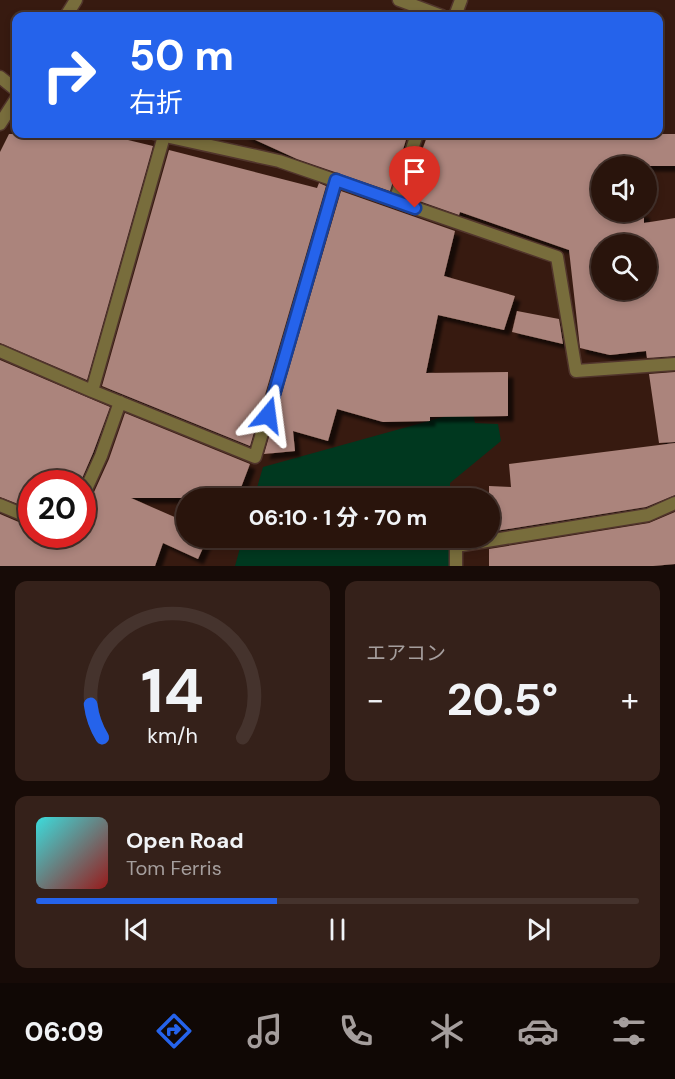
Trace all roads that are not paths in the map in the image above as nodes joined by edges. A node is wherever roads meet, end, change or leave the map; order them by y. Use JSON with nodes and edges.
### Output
{"nodes":[{"id":1,"x":399,"y":0,"type":"edge"},
{"id":2,"x":431,"y":12,"type":"edge"},
{"id":3,"x":0,"y":77,"type":"edge"},
{"id":4,"x":12,"y":87,"type":"edge"},
{"id":5,"x":12,"y":105,"type":"edge"},
{"id":6,"x":0,"y":124,"type":"edge"},
{"id":7,"x":159,"y":138,"type":"edge"},
{"id":8,"x":176,"y":138,"type":"edge"},
{"id":9,"x":416,"y":138,"type":"edge"},
{"id":10,"x":336,"y":180,"type":"junction"},
{"id":11,"x":394,"y":201,"type":"junction"},
{"id":12,"x":0,"y":351,"type":"edge"},
{"id":13,"x":675,"y":364,"type":"edge"},
{"id":14,"x":92,"y":391,"type":"junction"},
{"id":15,"x":120,"y":402,"type":"junction"},
{"id":16,"x":95,"y":470,"type":"edge"},
{"id":17,"x":675,"y":503,"type":"edge"},
{"id":18,"x":0,"y":505,"type":"edge"},
{"id":19,"x":18,"y":512,"type":"edge"},
{"id":20,"x":456,"y":566,"type":"edge"}],
"edges":[{"from":1,"to":2,"type":"street"},
{"from":3,"to":4,"type":"street"},
{"from":5,"to":6,"type":"street"},
{"from":7,"to":14,"type":"street"},
{"from":8,"to":10,"type":"street"},
{"from":9,"to":11,"type":"street"},
{"from":10,"to":11,"type":"street"},
{"from":10,"to":15,"type":"street"},
{"from":11,"to":13,"type":"street"},
{"from":12,"to":14,"type":"street"},
{"from":14,"to":15,"type":"street"},
{"from":15,"to":16,"type":"street"},
{"from":17,"to":20,"type":"street"},
{"from":18,"to":19,"type":"street"}]}
